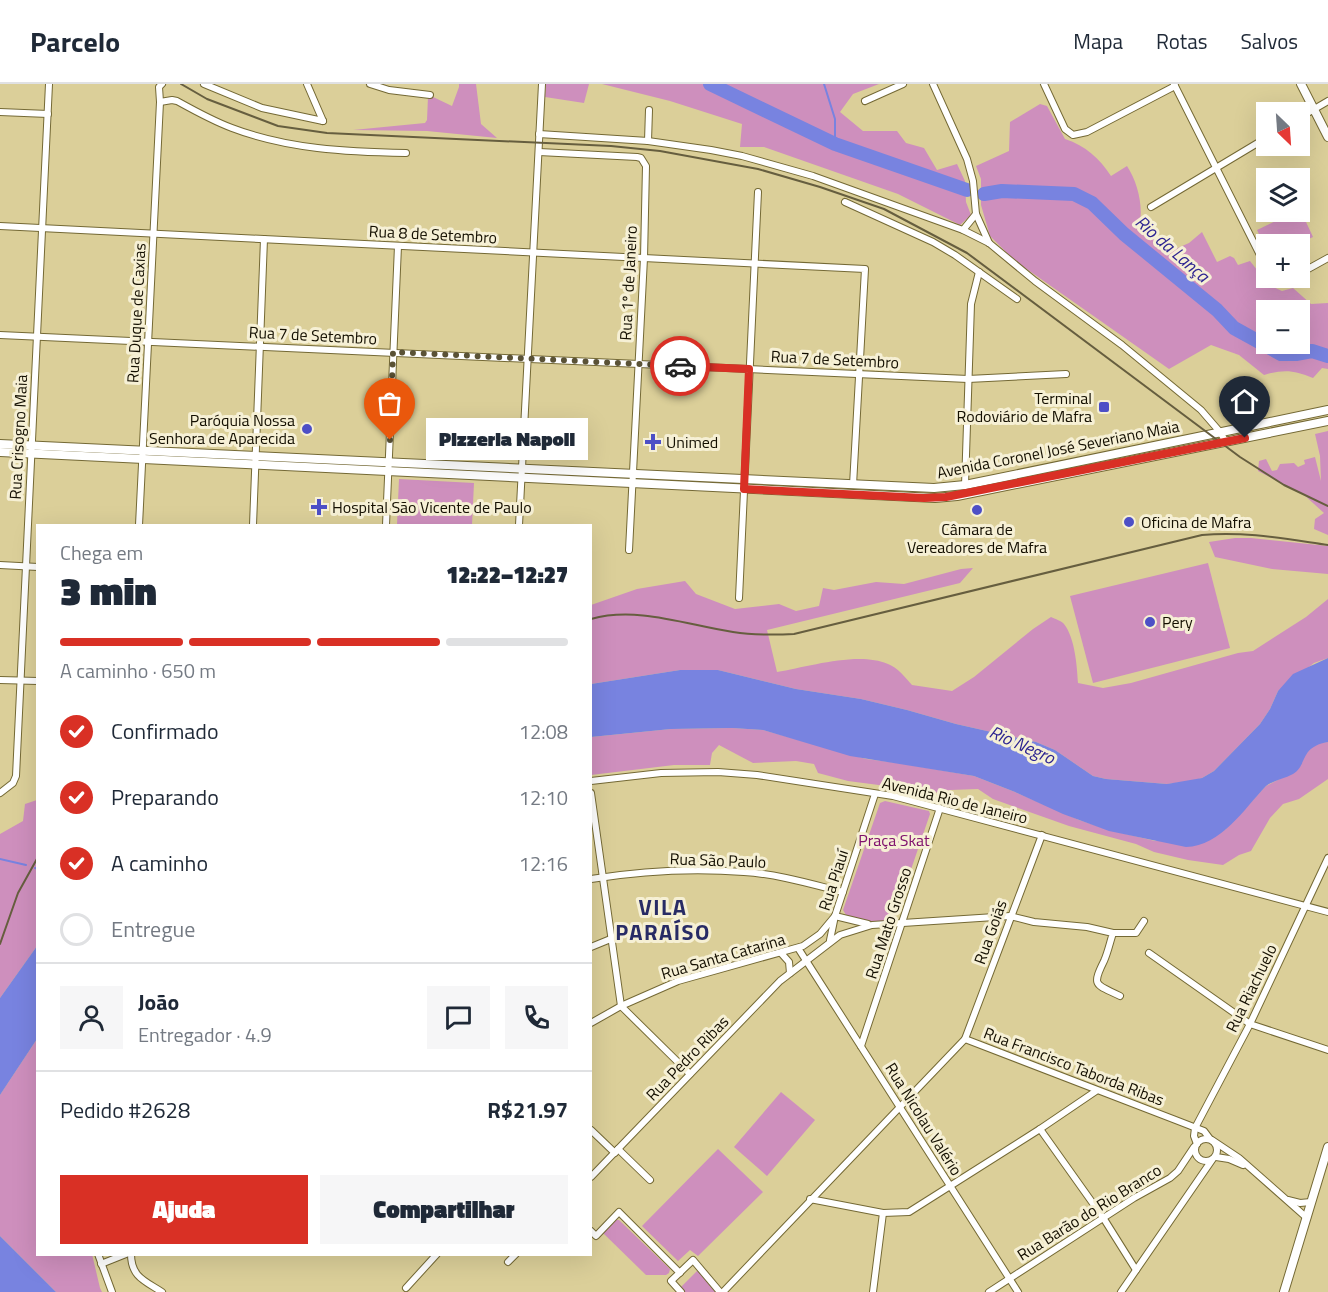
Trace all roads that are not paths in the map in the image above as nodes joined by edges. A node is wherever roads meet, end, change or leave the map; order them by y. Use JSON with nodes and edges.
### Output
{"nodes":[{"id":1,"x":49,"y":84,"type":"edge"},
{"id":2,"x":162,"y":84,"type":"edge"},
{"id":3,"x":204,"y":84,"type":"edge"},
{"id":4,"x":307,"y":84,"type":"edge"},
{"id":5,"x":370,"y":84,"type":"edge"},
{"id":6,"x":542,"y":84,"type":"edge"},
{"id":7,"x":903,"y":84,"type":"edge"},
{"id":8,"x":933,"y":84,"type":"edge"},
{"id":9,"x":1044,"y":84,"type":"edge"},
{"id":10,"x":1301,"y":84,"type":"edge"},
{"id":11,"x":1174,"y":85,"type":"edge"},
{"id":12,"x":430,"y":95,"type":"dead end"},
{"id":13,"x":865,"y":101,"type":"dead end"},
{"id":14,"x":1328,"y":101,"type":"edge"},
{"id":15,"x":160,"y":102,"type":"junction"},
{"id":16,"x":1314,"y":109,"type":"junction"},
{"id":17,"x":649,"y":110,"type":"dead end"},
{"id":18,"x":1310,"y":111,"type":"edge"},
{"id":19,"x":0,"y":112,"type":"edge"},
{"id":20,"x":48,"y":114,"type":"junction"},
{"id":21,"x":539,"y":134,"type":"junction"},
{"id":22,"x":1328,"y":137,"type":"edge"},
{"id":23,"x":648,"y":141,"type":"junction"},
{"id":24,"x":1256,"y":144,"type":"edge"},
{"id":25,"x":538,"y":152,"type":"junction"},
{"id":26,"x":406,"y":153,"type":"dead end"},
{"id":27,"x":1216,"y":168,"type":"junction"},
{"id":28,"x":758,"y":192,"type":"dead end"},
{"id":29,"x":845,"y":202,"type":"dead end"},
{"id":30,"x":1151,"y":207,"type":"dead end"},
{"id":31,"x":976,"y":214,"type":"junction"},
{"id":32,"x":0,"y":226,"type":"edge"},
{"id":33,"x":42,"y":228,"type":"junction"},
{"id":34,"x":963,"y":230,"type":"junction"},
{"id":35,"x":154,"y":233,"type":"junction"},
{"id":36,"x":264,"y":239,"type":"junction"},
{"id":37,"x":989,"y":243,"type":"junction"},
{"id":38,"x":398,"y":246,"type":"junction"},
{"id":39,"x":1256,"y":247,"type":"edge"},
{"id":40,"x":533,"y":252,"type":"junction"},
{"id":41,"x":644,"y":258,"type":"junction"},
{"id":42,"x":1328,"y":258,"type":"edge"},
{"id":43,"x":754,"y":264,"type":"junction"},
{"id":44,"x":1310,"y":268,"type":"edge"},
{"id":45,"x":979,"y":272,"type":"junction"},
{"id":46,"x":1017,"y":299,"type":"dead end"},
{"id":47,"x":0,"y":334,"type":"edge"},
{"id":48,"x":37,"y":336,"type":"junction"},
{"id":49,"x":148,"y":341,"type":"junction"},
{"id":50,"x":260,"y":346,"type":"junction"},
{"id":51,"x":393,"y":352,"type":"junction"},
{"id":52,"x":528,"y":359,"type":"junction"},
{"id":53,"x":638,"y":364,"type":"junction"},
{"id":54,"x":749,"y":369,"type":"junction"},
{"id":55,"x":859,"y":374,"type":"junction"},
{"id":56,"x":1066,"y":374,"type":"dead end"},
{"id":57,"x":968,"y":379,"type":"junction"},
{"id":58,"x":1328,"y":410,"type":"edge"},
{"id":59,"x":1328,"y":421,"type":"edge"},
{"id":60,"x":1220,"y":432,"type":"junction"},
{"id":61,"x":1226,"y":441,"type":"junction"},
{"id":62,"x":0,"y":444,"type":"edge"},
{"id":63,"x":31,"y":449,"type":"junction"},
{"id":64,"x":0,"y":452,"type":"edge"},
{"id":65,"x":142,"y":455,"type":"junction"},
{"id":66,"x":255,"y":460,"type":"junction"},
{"id":67,"x":389,"y":467,"type":"junction"},
{"id":68,"x":521,"y":473,"type":"junction"},
{"id":69,"x":632,"y":479,"type":"junction"},
{"id":70,"x":744,"y":479,"type":"junction"},
{"id":71,"x":853,"y":484,"type":"junction"},
{"id":72,"x":965,"y":484,"type":"junction"},
{"id":73,"x":744,"y":489,"type":"junction"},
{"id":74,"x":139,"y":524,"type":"edge"},
{"id":75,"x":253,"y":524,"type":"edge"},
{"id":76,"x":386,"y":524,"type":"edge"},
{"id":77,"x":519,"y":524,"type":"edge"},
{"id":78,"x":629,"y":550,"type":"dead end"},
{"id":79,"x":0,"y":565,"type":"edge"},
{"id":80,"x":26,"y":566,"type":"junction"},
{"id":81,"x":36,"y":567,"type":"edge"},
{"id":82,"x":739,"y":598,"type":"dead end"},
{"id":83,"x":0,"y":680,"type":"edge"},
{"id":84,"x":20,"y":681,"type":"junction"},
{"id":85,"x":36,"y":681,"type":"edge"},
{"id":86,"x":592,"y":781,"type":"edge"},
{"id":87,"x":0,"y":793,"type":"edge"},
{"id":88,"x":875,"y":794,"type":"junction"},
{"id":89,"x":592,"y":801,"type":"edge"},
{"id":90,"x":940,"y":808,"type":"junction"},
{"id":91,"x":1042,"y":835,"type":"junction"},
{"id":92,"x":1328,"y":858,"type":"edge"},
{"id":93,"x":602,"y":877,"type":"junction"},
{"id":94,"x":592,"y":879,"type":"edge"},
{"id":95,"x":843,"y":892,"type":"junction"},
{"id":96,"x":1306,"y":905,"type":"junction"},
{"id":97,"x":1328,"y":912,"type":"edge"},
{"id":98,"x":835,"y":916,"type":"junction"},
{"id":99,"x":1010,"y":916,"type":"junction"},
{"id":100,"x":1144,"y":921,"type":"dead end"},
{"id":101,"x":902,"y":922,"type":"junction"},
{"id":102,"x":872,"y":925,"type":"junction"},
{"id":103,"x":1113,"y":933,"type":"junction"},
{"id":104,"x":613,"y":938,"type":"junction"},
{"id":105,"x":830,"y":940,"type":"junction"},
{"id":106,"x":592,"y":946,"type":"edge"},
{"id":107,"x":798,"y":948,"type":"junction"},
{"id":108,"x":781,"y":953,"type":"junction"},
{"id":109,"x":1149,"y":953,"type":"dead end"},
{"id":110,"x":807,"y":961,"type":"junction"},
{"id":111,"x":790,"y":973,"type":"junction"},
{"id":112,"x":1120,"y":996,"type":"dead end"},
{"id":113,"x":621,"y":1006,"type":"junction"},
{"id":114,"x":592,"y":1022,"type":"edge"},
{"id":115,"x":1250,"y":1024,"type":"junction"},
{"id":116,"x":965,"y":1039,"type":"junction"},
{"id":117,"x":861,"y":1047,"type":"junction"},
{"id":118,"x":1328,"y":1050,"type":"edge"},
{"id":119,"x":690,"y":1074,"type":"junction"},
{"id":120,"x":1096,"y":1090,"type":"junction"},
{"id":121,"x":900,"y":1107,"type":"junction"},
{"id":122,"x":1173,"y":1119,"type":"junction"},
{"id":123,"x":1195,"y":1128,"type":"junction"},
{"id":124,"x":1040,"y":1129,"type":"junction"},
{"id":125,"x":592,"y":1131,"type":"edge"},
{"id":126,"x":1194,"y":1136,"type":"junction"},
{"id":127,"x":1211,"y":1139,"type":"junction"},
{"id":128,"x":1195,"y":1146,"type":"junction"},
{"id":129,"x":1328,"y":1147,"type":"edge"},
{"id":130,"x":616,"y":1151,"type":"junction"},
{"id":131,"x":1214,"y":1158,"type":"junction"},
{"id":132,"x":1249,"y":1168,"type":"junction"},
{"id":133,"x":592,"y":1176,"type":"edge"},
{"id":134,"x":650,"y":1180,"type":"dead end"},
{"id":135,"x":950,"y":1187,"type":"junction"},
{"id":136,"x":1282,"y":1197,"type":"junction"},
{"id":137,"x":810,"y":1199,"type":"junction"},
{"id":138,"x":1311,"y":1202,"type":"junction"},
{"id":139,"x":883,"y":1213,"type":"junction"},
{"id":140,"x":1307,"y":1218,"type":"junction"},
{"id":141,"x":1104,"y":1219,"type":"junction"},
{"id":142,"x":592,"y":1233,"type":"edge"},
{"id":143,"x":99,"y":1256,"type":"edge"},
{"id":144,"x":123,"y":1256,"type":"edge"},
{"id":145,"x":129,"y":1256,"type":"edge"},
{"id":146,"x":435,"y":1256,"type":"edge"},
{"id":147,"x":514,"y":1256,"type":"edge"},
{"id":148,"x":508,"y":1262,"type":"dead end"},
{"id":149,"x":101,"y":1264,"type":"junction"},
{"id":150,"x":1136,"y":1270,"type":"junction"},
{"id":151,"x":680,"y":1273,"type":"junction"},
{"id":152,"x":1010,"y":1278,"type":"junction"},
{"id":153,"x":406,"y":1288,"type":"dead end"},
{"id":154,"x":112,"y":1292,"type":"edge"},
{"id":155,"x":162,"y":1292,"type":"edge"},
{"id":156,"x":681,"y":1292,"type":"edge"},
{"id":157,"x":722,"y":1292,"type":"edge"},
{"id":158,"x":873,"y":1292,"type":"edge"},
{"id":159,"x":990,"y":1292,"type":"edge"},
{"id":160,"x":1018,"y":1292,"type":"edge"},
{"id":161,"x":1121,"y":1292,"type":"edge"},
{"id":162,"x":1284,"y":1292,"type":"edge"}],
"edges":[{"from":1,"to":20,"type":"street","name":"Rua Crisogno Maia"},
{"from":2,"to":15,"type":"street","name":"Rua Duque de Caxias"},
{"from":3,"to":4,"type":"street"},
{"from":5,"to":12,"type":"street"},
{"from":6,"to":21,"type":"street"},
{"from":7,"to":13,"type":"street"},
{"from":8,"to":31,"type":"street"},
{"from":9,"to":11,"type":"street"},
{"from":10,"to":16,"type":"main road"},
{"from":11,"to":27,"type":"street"},
{"from":14,"to":16,"type":"street"},
{"from":15,"to":26,"type":"street"},
{"from":15,"to":35,"type":"street","name":"Rua Duque de Caxias"},
{"from":16,"to":18,"type":"street"},
{"from":16,"to":22,"type":"main road"},
{"from":17,"to":23,"type":"street"},
{"from":19,"to":20,"type":"street"},
{"from":20,"to":33,"type":"street","name":"Rua Crisogno Maia"},
{"from":21,"to":23,"type":"street"},
{"from":21,"to":25,"type":"street"},
{"from":23,"to":34,"type":"street"},
{"from":24,"to":27,"type":"street"},
{"from":25,"to":40,"type":"street"},
{"from":25,"to":41,"type":"street","name":"Rua 1º de Janeiro"},
{"from":27,"to":30,"type":"street"},
{"from":27,"to":39,"type":"street"},
{"from":28,"to":43,"type":"street"},
{"from":29,"to":45,"type":"street"},
{"from":31,"to":34,"type":"street"},
{"from":31,"to":37,"type":"street"},
{"from":32,"to":33,"type":"street","name":"Rua 8 de Setembro"},
{"from":33,"to":35,"type":"street","name":"Rua 8 de Setembro"},
{"from":33,"to":48,"type":"street","name":"Rua Crisogno Maia"},
{"from":34,"to":37,"type":"street"},
{"from":35,"to":36,"type":"street","name":"Rua 8 de Setembro"},
{"from":35,"to":49,"type":"street","name":"Rua Duque de Caxias"},
{"from":36,"to":38,"type":"street","name":"Rua 8 de Setembro"},
{"from":36,"to":50,"type":"street"},
{"from":37,"to":60,"type":"street"},
{"from":38,"to":40,"type":"street","name":"Rua 8 de Setembro"},
{"from":38,"to":51,"type":"street"},
{"from":40,"to":41,"type":"street","name":"Rua 8 de Setembro"},
{"from":40,"to":52,"type":"street"},
{"from":41,"to":43,"type":"street","name":"Rua 8 de Setembro"},
{"from":41,"to":53,"type":"street","name":"Rua 1º de Janeiro"},
{"from":42,"to":44,"type":"street"},
{"from":43,"to":54,"type":"street"},
{"from":43,"to":55,"type":"street","name":"Rua 8 de Setembro"},
{"from":45,"to":46,"type":"street"},
{"from":45,"to":57,"type":"street"},
{"from":47,"to":48,"type":"street","name":"Rua 7 de Setembro"},
{"from":48,"to":49,"type":"street","name":"Rua 7 de Setembro"},
{"from":48,"to":63,"type":"street","name":"Rua Crisogno Maia"},
{"from":49,"to":50,"type":"street","name":"Rua 7 de Setembro"},
{"from":49,"to":65,"type":"street","name":"Rua Duque de Caxias"},
{"from":50,"to":51,"type":"street","name":"Rua 7 de Setembro"},
{"from":50,"to":66,"type":"street"},
{"from":51,"to":52,"type":"street","name":"Rua 7 de Setembro"},
{"from":51,"to":67,"type":"street"},
{"from":52,"to":53,"type":"street","name":"Rua 7 de Setembro"},
{"from":52,"to":68,"type":"street"},
{"from":53,"to":54,"type":"street","name":"Rua 7 de Setembro"},
{"from":53,"to":69,"type":"street","name":"Rua 1º de Janeiro"},
{"from":54,"to":55,"type":"street","name":"Rua 7 de Setembro"},
{"from":54,"to":70,"type":"street"},
{"from":55,"to":57,"type":"street","name":"Rua 7 de Setembro"},
{"from":55,"to":71,"type":"street"},
{"from":56,"to":57,"type":"street","name":"Rua 7 de Setembro"},
{"from":57,"to":72,"type":"street"},
{"from":58,"to":60,"type":"main road","name":"Avenida Coronel José Severiano Maia"},
{"from":59,"to":61,"type":"main road","name":"Avenida Coronel José Severiano Maia"},
{"from":60,"to":61,"type":"street"},
{"from":60,"to":72,"type":"main road","name":"Avenida Coronel José Severiano Maia"},
{"from":61,"to":73,"type":"main road","name":"Avenida Coronel José Severiano Maia"},
{"from":62,"to":63,"type":"main road","name":"Avenida Coronel José Severiano Maia"},
{"from":63,"to":64,"type":"main road","name":"Avenida Coronel José Severiano Maia"},
{"from":63,"to":65,"type":"main road","name":"Avenida Coronel José Severiano Maia"},
{"from":63,"to":80,"type":"street","name":"Rua Crisogno Maia"},
{"from":65,"to":66,"type":"main road","name":"Avenida Coronel José Severiano Maia"},
{"from":65,"to":74,"type":"street","name":"Rua Duque de Caxias"},
{"from":66,"to":67,"type":"main road","name":"Avenida Coronel José Severiano Maia"},
{"from":66,"to":75,"type":"street"},
{"from":67,"to":68,"type":"main road","name":"Avenida Coronel José Severiano Maia"},
{"from":67,"to":76,"type":"street"},
{"from":68,"to":69,"type":"main road","name":"Avenida Coronel José Severiano Maia"},
{"from":68,"to":77,"type":"street"},
{"from":69,"to":70,"type":"main road","name":"Avenida Coronel José Severiano Maia"},
{"from":69,"to":73,"type":"main road","name":"Avenida Coronel José Severiano Maia"},
{"from":69,"to":78,"type":"street","name":"Rua 1º de Janeiro"},
{"from":70,"to":71,"type":"main road","name":"Avenida Coronel José Severiano Maia"},
{"from":70,"to":73,"type":"street"},
{"from":71,"to":72,"type":"main road","name":"Avenida Coronel José Severiano Maia"},
{"from":73,"to":82,"type":"street"},
{"from":79,"to":80,"type":"street"},
{"from":80,"to":81,"type":"street"},
{"from":80,"to":84,"type":"street","name":"Rua Crisogno Maia"},
{"from":83,"to":84,"type":"street"},
{"from":84,"to":85,"type":"street"},
{"from":84,"to":87,"type":"street","name":"Rua Crisogno Maia"},
{"from":86,"to":88,"type":"street","name":"Avenida Rio de Janeiro"},
{"from":88,"to":90,"type":"street","name":"Avenida Rio de Janeiro"},
{"from":88,"to":95,"type":"street","name":"Rua Piauí"},
{"from":89,"to":93,"type":"street"},
{"from":90,"to":91,"type":"street","name":"Avenida Rio de Janeiro"},
{"from":90,"to":101,"type":"street","name":"Rua Mato Grosso"},
{"from":91,"to":96,"type":"street","name":"Avenida Rio de Janeiro"},
{"from":91,"to":99,"type":"street","name":"Rua Goiás"},
{"from":92,"to":96,"type":"street","name":"Rua Riachuelo"},
{"from":93,"to":94,"type":"street","name":"Rua São Paulo"},
{"from":93,"to":95,"type":"street","name":"Rua São Paulo"},
{"from":93,"to":104,"type":"street"},
{"from":95,"to":98,"type":"street","name":"Rua Piauí"},
{"from":96,"to":97,"type":"street","name":"Avenida Rio de Janeiro"},
{"from":96,"to":115,"type":"street","name":"Rua Riachuelo"},
{"from":98,"to":102,"type":"street","name":"Rua Santa Catarina"},
{"from":98,"to":105,"type":"street","name":"Rua Piauí"},
{"from":98,"to":107,"type":"street","name":"Rua Santa Catarina"},
{"from":99,"to":101,"type":"street","name":"Rua Santa Catarina"},
{"from":99,"to":103,"type":"street","name":"Rua Santa Catarina"},
{"from":99,"to":116,"type":"street","name":"Rua Goiás"},
{"from":100,"to":103,"type":"street"},
{"from":101,"to":102,"type":"street","name":"Rua Santa Catarina"},
{"from":101,"to":117,"type":"street","name":"Rua Mato Grosso"},
{"from":102,"to":105,"type":"street","name":"Rua Santa Catarina"},
{"from":103,"to":112,"type":"street"},
{"from":104,"to":106,"type":"street"},
{"from":104,"to":113,"type":"street"},
{"from":105,"to":110,"type":"street","name":"Rua Santa Catarina"},
{"from":107,"to":108,"type":"street","name":"Rua Santa Catarina"},
{"from":107,"to":110,"type":"street","name":"Rua Santa Catarina"},
{"from":108,"to":111,"type":"street"},
{"from":108,"to":113,"type":"street","name":"Rua Santa Catarina"},
{"from":109,"to":115,"type":"street"},
{"from":110,"to":111,"type":"street","name":"Rua Pedro Ribas"},
{"from":110,"to":117,"type":"street","name":"Rua Nicolau Valério"},
{"from":111,"to":119,"type":"street","name":"Rua Pedro Ribas"},
{"from":113,"to":114,"type":"street","name":"Rua Santa Catarina"},
{"from":113,"to":119,"type":"street"},
{"from":115,"to":118,"type":"street"},
{"from":115,"to":123,"type":"street","name":"Rua Riachuelo"},
{"from":116,"to":120,"type":"street","name":"Rua Francisco Taborda Ribas"},
{"from":116,"to":121,"type":"street"},
{"from":117,"to":121,"type":"street","name":"Rua Nicolau Valério"},
{"from":119,"to":130,"type":"street","name":"Rua Pedro Ribas"},
{"from":120,"to":122,"type":"street","name":"Rua Francisco Taborda Ribas"},
{"from":120,"to":124,"type":"street"},
{"from":121,"to":135,"type":"street","name":"Rua Nicolau Valério"},
{"from":121,"to":137,"type":"street"},
{"from":122,"to":123,"type":"street","name":"Rua Francisco Taborda Ribas"},
{"from":122,"to":126,"type":"street","name":"Rua Francisco Taborda Ribas"},
{"from":123,"to":126,"type":"street"},
{"from":123,"to":127,"type":"street","name":"Rua Francisco Taborda Ribas"},
{"from":124,"to":135,"type":"street"},
{"from":124,"to":141,"type":"street"},
{"from":125,"to":130,"type":"street"},
{"from":126,"to":128,"type":"street"},
{"from":127,"to":128,"type":"street"},
{"from":127,"to":131,"type":"street"},
{"from":127,"to":132,"type":"street"},
{"from":128,"to":131,"type":"street"},
{"from":128,"to":141,"type":"street","name":"Rua Barão do Rio Branco"},
{"from":129,"to":138,"type":"main road"},
{"from":130,"to":133,"type":"street","name":"Rua Pedro Ribas"},
{"from":130,"to":134,"type":"street"},
{"from":131,"to":132,"type":"street"},
{"from":131,"to":150,"type":"street"},
{"from":132,"to":136,"type":"street"},
{"from":135,"to":139,"type":"street"},
{"from":135,"to":152,"type":"street","name":"Rua Nicolau Valério"},
{"from":136,"to":138,"type":"street"},
{"from":136,"to":140,"type":"street"},
{"from":137,"to":139,"type":"street"},
{"from":137,"to":157,"type":"street"},
{"from":138,"to":140,"type":"main road"},
{"from":139,"to":158,"type":"street"},
{"from":140,"to":162,"type":"main road"},
{"from":141,"to":150,"type":"street"},
{"from":141,"to":152,"type":"street","name":"Rua Barão do Rio Branco"},
{"from":142,"to":151,"type":"street"},
{"from":143,"to":149,"type":"street"},
{"from":144,"to":149,"type":"street"},
{"from":145,"to":155,"type":"street"},
{"from":146,"to":153,"type":"street"},
{"from":147,"to":148,"type":"street"},
{"from":149,"to":154,"type":"street"},
{"from":150,"to":161,"type":"street"},
{"from":151,"to":156,"type":"street"},
{"from":151,"to":157,"type":"street"},
{"from":152,"to":159,"type":"street","name":"Rua Barão do Rio Branco"},
{"from":152,"to":160,"type":"street","name":"Rua Nicolau Valério"}]}
